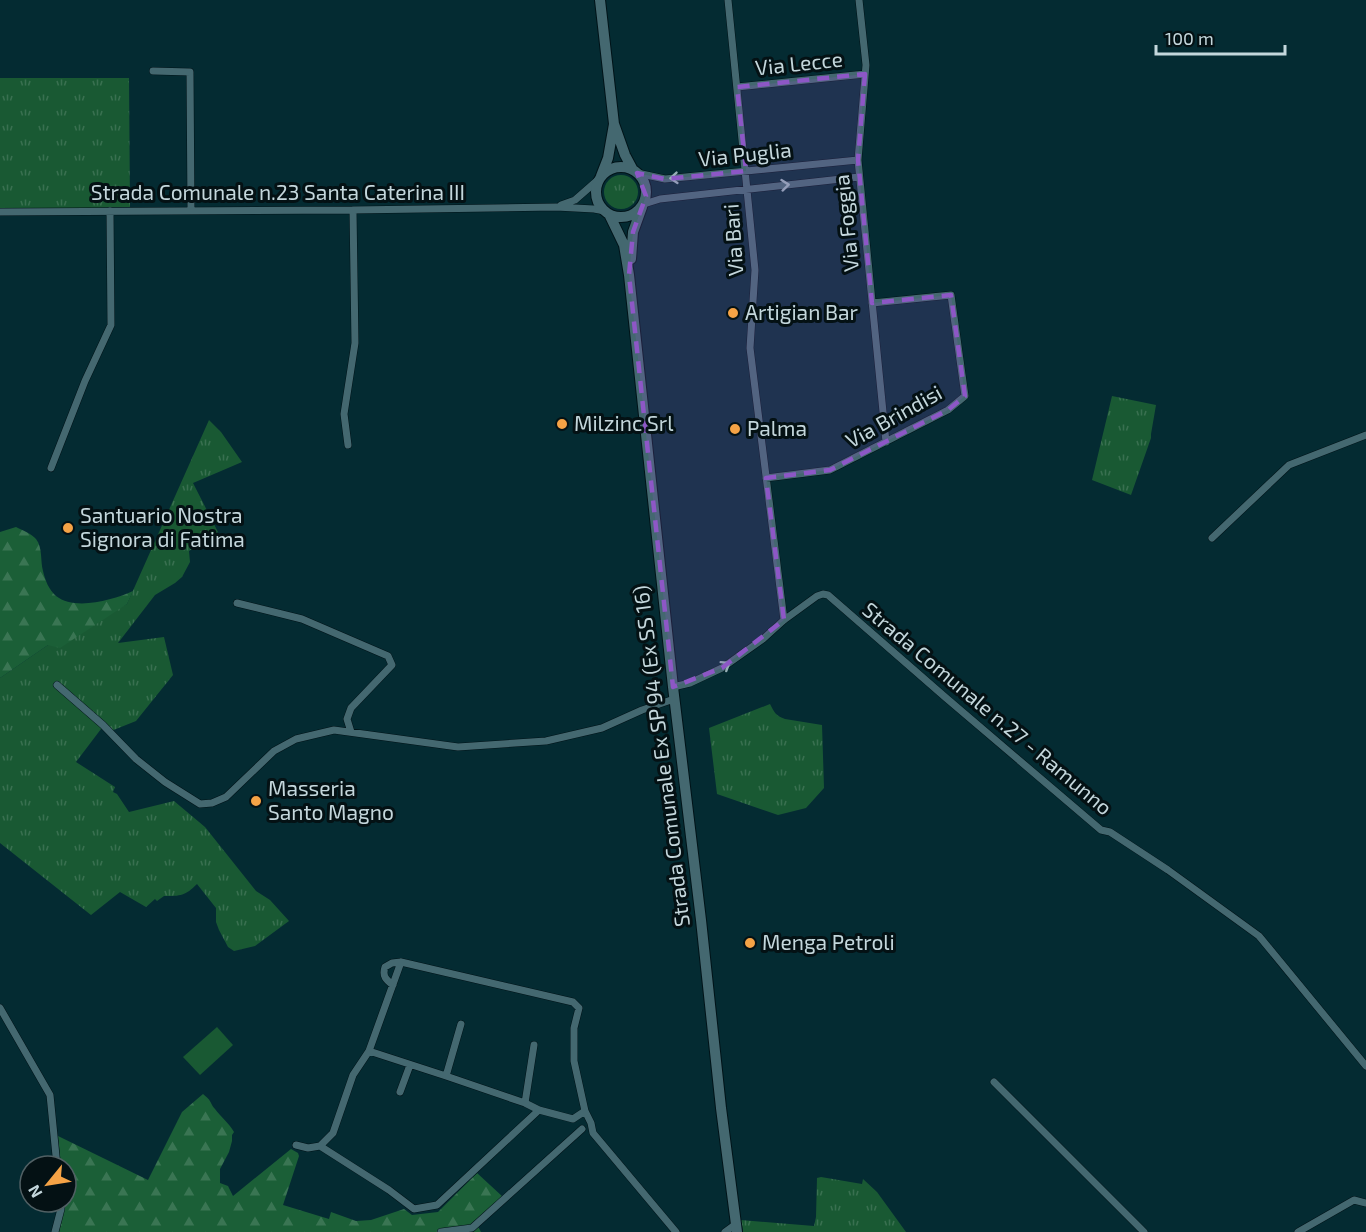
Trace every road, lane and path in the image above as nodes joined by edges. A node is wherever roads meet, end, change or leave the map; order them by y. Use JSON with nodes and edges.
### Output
{"nodes":[{"id":1,"x":600,"y":0,"type":"edge"},
{"id":2,"x":728,"y":0,"type":"edge"},
{"id":3,"x":860,"y":0,"type":"edge"},
{"id":4,"x":153,"y":71,"type":"dead end"},
{"id":5,"x":865,"y":74,"type":"junction"},
{"id":6,"x":737,"y":87,"type":"junction"},
{"id":7,"x":614,"y":124,"type":"junction"},
{"id":8,"x":858,"y":160,"type":"junction"},
{"id":9,"x":635,"y":171,"type":"junction"},
{"id":10,"x":746,"y":171,"type":"junction"},
{"id":11,"x":859,"y":177,"type":"junction"},
{"id":12,"x":600,"y":179,"type":"junction"},
{"id":13,"x":747,"y":189,"type":"junction"},
{"id":14,"x":643,"y":205,"type":"junction"},
{"id":15,"x":556,"y":207,"type":"junction"},
{"id":16,"x":353,"y":210,"type":"junction"},
{"id":17,"x":110,"y":211,"type":"junction"},
{"id":18,"x":191,"y":211,"type":"junction"},
{"id":19,"x":0,"y":212,"type":"edge"},
{"id":20,"x":607,"y":213,"type":"junction"},
{"id":21,"x":630,"y":274,"type":"junction"},
{"id":22,"x":872,"y":303,"type":"junction"},
{"id":23,"x":1366,"y":435,"type":"edge"},
{"id":24,"x":886,"y":442,"type":"junction"},
{"id":25,"x":348,"y":445,"type":"dead end"},
{"id":26,"x":51,"y":468,"type":"dead end"},
{"id":27,"x":766,"y":478,"type":"junction"},
{"id":28,"x":1212,"y":538,"type":"dead end"},
{"id":29,"x":237,"y":603,"type":"dead end"},
{"id":30,"x":784,"y":620,"type":"junction"},
{"id":31,"x":57,"y":685,"type":"dead end"},
{"id":32,"x":673,"y":687,"type":"junction"},
{"id":33,"x":674,"y":699,"type":"junction"},
{"id":34,"x":351,"y":732,"type":"junction"},
{"id":35,"x":401,"y":962,"type":"junction"},
{"id":36,"x":393,"y":985,"type":"junction"},
{"id":37,"x":0,"y":1008,"type":"edge"},
{"id":38,"x":461,"y":1024,"type":"dead end"},
{"id":39,"x":534,"y":1045,"type":"dead end"},
{"id":40,"x":369,"y":1051,"type":"junction"},
{"id":41,"x":410,"y":1065,"type":"junction"},
{"id":42,"x":1366,"y":1066,"type":"edge"},
{"id":43,"x":446,"y":1076,"type":"junction"},
{"id":44,"x":993,"y":1082,"type":"dead end"},
{"id":45,"x":400,"y":1092,"type":"dead end"},
{"id":46,"x":525,"y":1103,"type":"junction"},
{"id":47,"x":539,"y":1110,"type":"junction"},
{"id":48,"x":585,"y":1111,"type":"junction"},
{"id":49,"x":573,"y":1119,"type":"junction"},
{"id":50,"x":582,"y":1129,"type":"junction"},
{"id":51,"x":593,"y":1133,"type":"junction"},
{"id":52,"x":296,"y":1145,"type":"dead end"},
{"id":53,"x":320,"y":1146,"type":"junction"},
{"id":54,"x":56,"y":1154,"type":"edge"},
{"id":55,"x":1366,"y":1203,"type":"edge"},
{"id":56,"x":60,"y":1214,"type":"edge"},
{"id":57,"x":736,"y":1228,"type":"edge"},
{"id":58,"x":1302,"y":1231,"type":"edge"},
{"id":59,"x":55,"y":1232,"type":"edge"},
{"id":60,"x":441,"y":1232,"type":"edge"},
{"id":61,"x":676,"y":1232,"type":"edge"},
{"id":62,"x":725,"y":1232,"type":"edge"},
{"id":63,"x":1144,"y":1232,"type":"edge"}],
"edges":[{"from":1,"to":7,"type":"main road"},
{"from":2,"to":6,"type":"street","name":"Via Bari"},
{"from":3,"to":5,"type":"street","name":"Via Foggia"},
{"from":4,"to":18,"type":"street"},
{"from":5,"to":6,"type":"street","name":"Via Lecce"},
{"from":5,"to":8,"type":"street","name":"Via Foggia"},
{"from":6,"to":10,"type":"street","name":"Via Bari"},
{"from":7,"to":9,"type":"main road"},
{"from":7,"to":12,"type":"main road"},
{"from":8,"to":10,"type":"street","name":"Via Puglia"},
{"from":8,"to":11,"type":"street","name":"Via Foggia"},
{"from":10,"to":9,"type":"street","name":"Via Puglia","one_way":true},
{"from":9,"to":12,"type":"main road"},
{"from":9,"to":14,"type":"main road"},
{"from":10,"to":13,"type":"street","name":"Via Bari"},
{"from":13,"to":11,"type":"street","name":"Via Puglia","one_way":true},
{"from":11,"to":22,"type":"street","name":"Via Foggia"},
{"from":12,"to":15,"type":"street"},
{"from":12,"to":20,"type":"main road"},
{"from":13,"to":14,"type":"street","name":"Via Puglia"},
{"from":13,"to":27,"type":"street","name":"Via Bari"},
{"from":14,"to":20,"type":"main road"},
{"from":14,"to":21,"type":"main road","name":"Strada Comunale Ex SP 94 (Ex SS 16)"},
{"from":15,"to":16,"type":"street","name":"Strada Comunale n.23 Santa Caterina III"},
{"from":15,"to":20,"type":"street","name":"Strada Comunale n.23 Santa Caterina III"},
{"from":16,"to":18,"type":"street","name":"Strada Comunale n.23 Santa Caterina III"},
{"from":16,"to":25,"type":"street"},
{"from":17,"to":18,"type":"street","name":"Strada Comunale n.23 Santa Caterina III"},
{"from":17,"to":19,"type":"street","name":"Strada Comunale n.23 Santa Caterina III"},
{"from":17,"to":26,"type":"street"},
{"from":20,"to":21,"type":"main road","name":"Strada Comunale Ex SP 94 (Ex SS 16)"},
{"from":21,"to":32,"type":"main road","name":"Strada Comunale Ex SP 94 (Ex SS 16)"},
{"from":22,"to":24,"type":"street","name":"Via Foggia"},
{"from":22,"to":24,"type":"street","name":"Via Brindisi"},
{"from":23,"to":28,"type":"street"},
{"from":24,"to":27,"type":"street","name":"Via Brindisi"},
{"from":27,"to":30,"type":"street","name":"Via Bari"},
{"from":29,"to":34,"type":"street"},
{"from":32,"to":30,"type":"street","one_way":true},
{"from":30,"to":42,"type":"street","name":"Strada Comunale n.27 - Ramunno"},
{"from":31,"to":34,"type":"street"},
{"from":32,"to":33,"type":"main road","name":"Strada Comunale Ex SP 94 (Ex SS 16)"},
{"from":33,"to":34,"type":"street"},
{"from":33,"to":57,"type":"main road","name":"Strada Comunale Ex SP 94 (Ex SS 16)"},
{"from":35,"to":36,"type":"street"},
{"from":35,"to":36,"type":"street"},
{"from":35,"to":48,"type":"street"},
{"from":36,"to":40,"type":"street"},
{"from":37,"to":54,"type":"street"},
{"from":38,"to":43,"type":"street"},
{"from":39,"to":46,"type":"street"},
{"from":40,"to":41,"type":"street"},
{"from":40,"to":53,"type":"street"},
{"from":41,"to":43,"type":"street"},
{"from":41,"to":45,"type":"street"},
{"from":43,"to":46,"type":"street"},
{"from":44,"to":63,"type":"street"},
{"from":46,"to":47,"type":"street"},
{"from":47,"to":49,"type":"street"},
{"from":47,"to":53,"type":"street"},
{"from":48,"to":49,"type":"street"},
{"from":48,"to":51,"type":"street"},
{"from":49,"to":50,"type":"street"},
{"from":50,"to":51,"type":"street"},
{"from":50,"to":60,"type":"street"},
{"from":51,"to":61,"type":"street"},
{"from":52,"to":53,"type":"street"},
{"from":55,"to":58,"type":"street"},
{"from":56,"to":59,"type":"street"},
{"from":57,"to":62,"type":"street"}]}
